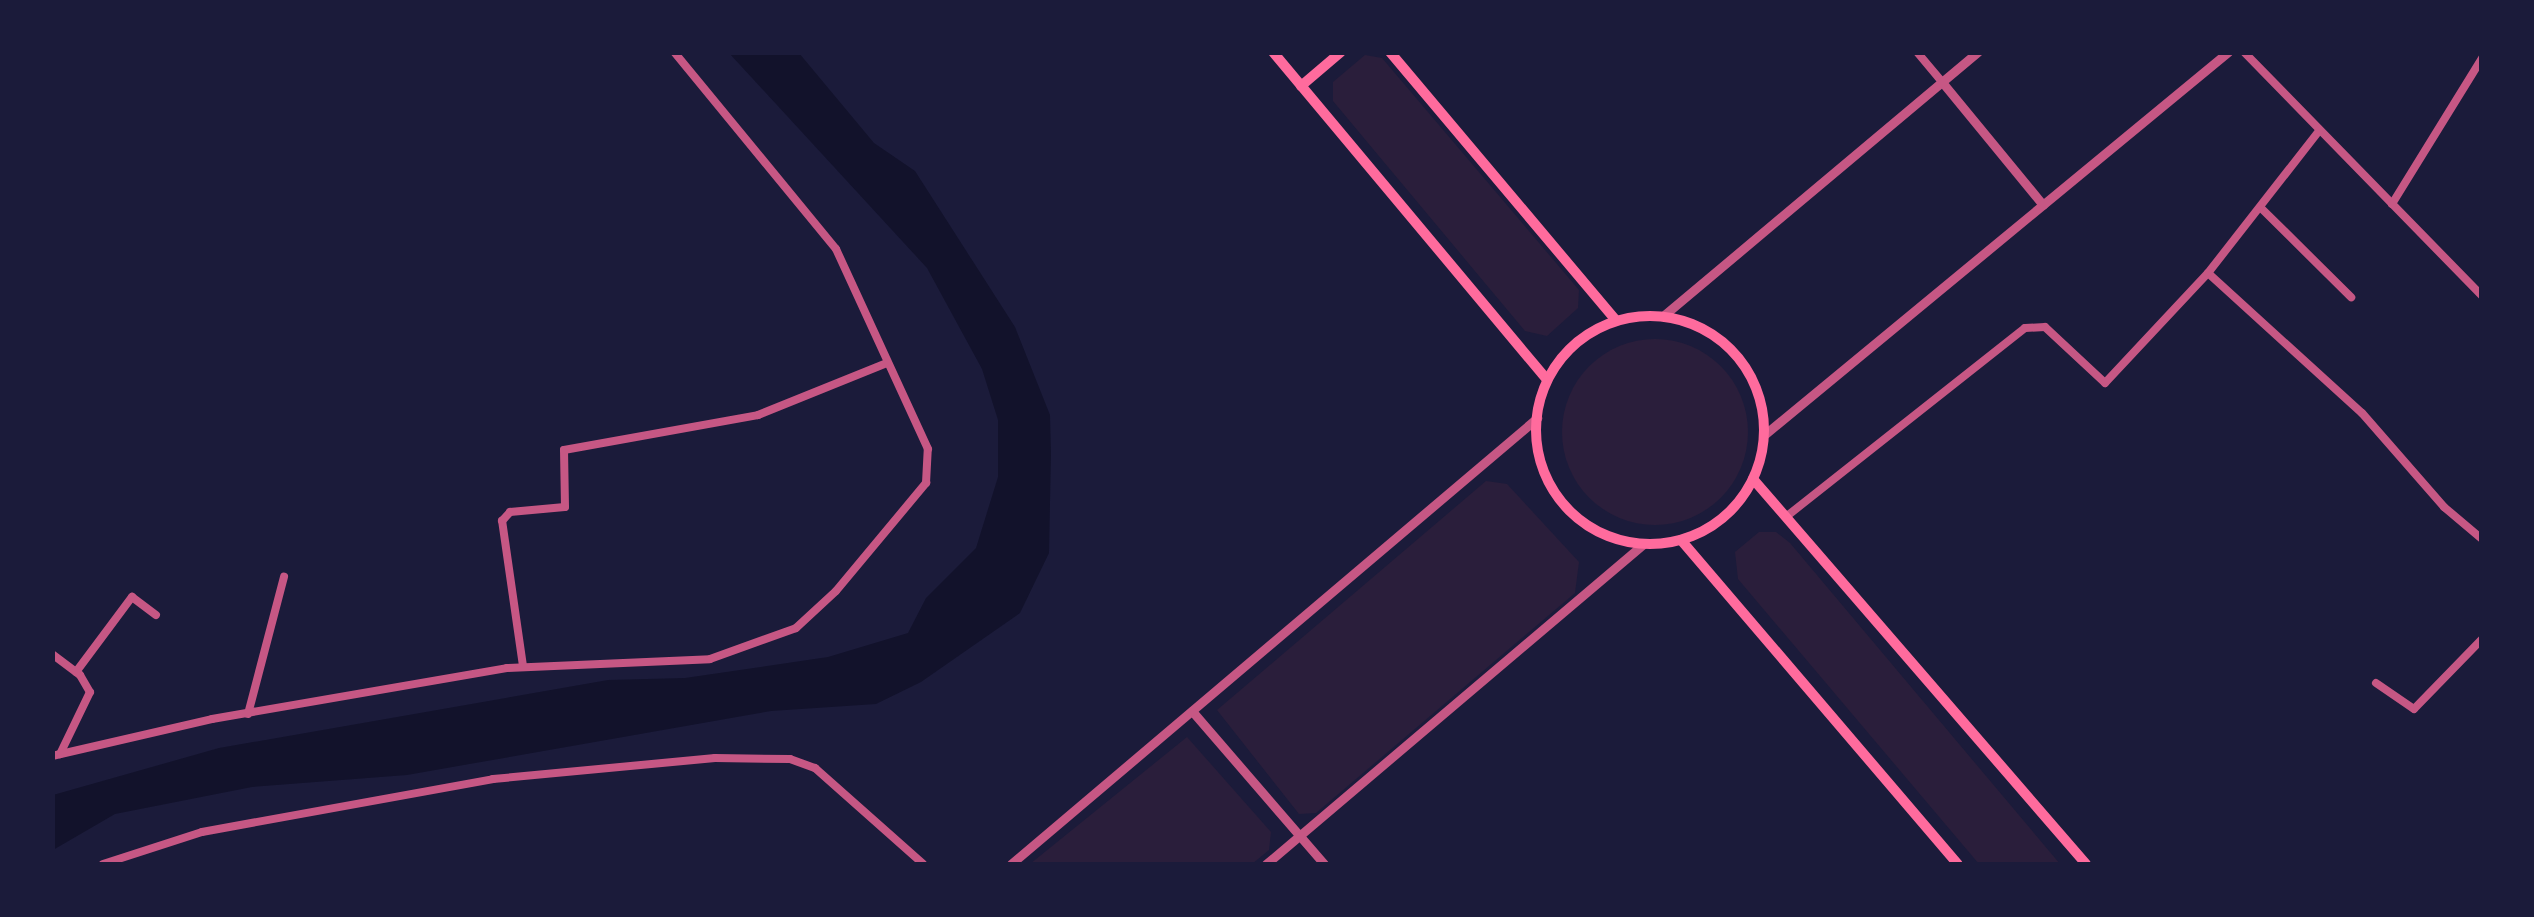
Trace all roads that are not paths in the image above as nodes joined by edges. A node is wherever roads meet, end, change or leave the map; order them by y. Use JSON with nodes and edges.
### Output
{"nodes":[{"id":1,"x":674,"y":52,"type":"edge"},
{"id":2,"x":1273,"y":52,"type":"edge"},
{"id":3,"x":1341,"y":52,"type":"edge"},
{"id":4,"x":1390,"y":52,"type":"edge"},
{"id":5,"x":1917,"y":52,"type":"edge"},
{"id":6,"x":1978,"y":52,"type":"edge"},
{"id":7,"x":2228,"y":52,"type":"edge"},
{"id":8,"x":2244,"y":52,"type":"edge"},
{"id":9,"x":2482,"y":58,"type":"edge"},
{"id":10,"x":1942,"y":82,"type":"junction"},
{"id":11,"x":1301,"y":86,"type":"junction"},
{"id":12,"x":2319,"y":131,"type":"junction"},
{"id":13,"x":2392,"y":204,"type":"junction"},
{"id":14,"x":2043,"y":205,"type":"junction"},
{"id":15,"x":2261,"y":208,"type":"junction"},
{"id":16,"x":2208,"y":273,"type":"junction"},
{"id":17,"x":2482,"y":296,"type":"edge"},
{"id":18,"x":2351,"y":297,"type":"dead end"},
{"id":19,"x":1663,"y":316,"type":"junction"},
{"id":20,"x":1616,"y":320,"type":"junction"},
{"id":21,"x":887,"y":362,"type":"junction"},
{"id":22,"x":1547,"y":380,"type":"junction"},
{"id":23,"x":1537,"y":418,"type":"junction"},
{"id":24,"x":1764,"y":435,"type":"junction"},
{"id":25,"x":1753,"y":479,"type":"junction"},
{"id":26,"x":1787,"y":516,"type":"junction"},
{"id":27,"x":2482,"y":539,"type":"edge"},
{"id":28,"x":1681,"y":540,"type":"junction"},
{"id":29,"x":1643,"y":544,"type":"junction"},
{"id":30,"x":284,"y":577,"type":"dead end"},
{"id":31,"x":156,"y":616,"type":"dead end"},
{"id":32,"x":2482,"y":639,"type":"edge"},
{"id":33,"x":52,"y":654,"type":"edge"},
{"id":34,"x":523,"y":666,"type":"junction"},
{"id":35,"x":76,"y":672,"type":"junction"},
{"id":36,"x":2376,"y":683,"type":"dead end"},
{"id":37,"x":1192,"y":711,"type":"junction"},
{"id":38,"x":248,"y":714,"type":"junction"},
{"id":39,"x":56,"y":755,"type":"edge"},
{"id":40,"x":1300,"y":836,"type":"junction"},
{"id":41,"x":103,"y":864,"type":"edge"},
{"id":42,"x":923,"y":864,"type":"edge"},
{"id":43,"x":1012,"y":864,"type":"edge"},
{"id":44,"x":1266,"y":864,"type":"edge"},
{"id":45,"x":1324,"y":864,"type":"edge"},
{"id":46,"x":1958,"y":864,"type":"edge"},
{"id":47,"x":2086,"y":864,"type":"edge"}],
"edges":[{"from":1,"to":21,"type":"street"},
{"from":2,"to":11,"type":"main road"},
{"from":3,"to":11,"type":"main road"},
{"from":4,"to":20,"type":"main road"},
{"from":5,"to":10,"type":"street"},
{"from":6,"to":10,"type":"street"},
{"from":7,"to":14,"type":"street"},
{"from":8,"to":12,"type":"street"},
{"from":9,"to":13,"type":"street"},
{"from":10,"to":14,"type":"street"},
{"from":10,"to":19,"type":"street"},
{"from":11,"to":22,"type":"main road"},
{"from":12,"to":13,"type":"street"},
{"from":12,"to":15,"type":"street"},
{"from":13,"to":17,"type":"street"},
{"from":14,"to":24,"type":"street"},
{"from":15,"to":16,"type":"street"},
{"from":15,"to":18,"type":"street"},
{"from":16,"to":26,"type":"street"},
{"from":16,"to":27,"type":"street"},
{"from":19,"to":20,"type":"main road"},
{"from":19,"to":24,"type":"main road"},
{"from":20,"to":22,"type":"main road"},
{"from":21,"to":34,"type":"street"},
{"from":21,"to":34,"type":"street"},
{"from":22,"to":23,"type":"main road"},
{"from":23,"to":29,"type":"main road"},
{"from":23,"to":37,"type":"street"},
{"from":24,"to":25,"type":"main road"},
{"from":25,"to":26,"type":"main road"},
{"from":25,"to":28,"type":"main road"},
{"from":26,"to":47,"type":"main road"},
{"from":28,"to":29,"type":"main road"},
{"from":28,"to":46,"type":"main road"},
{"from":29,"to":40,"type":"street"},
{"from":30,"to":38,"type":"street"},
{"from":31,"to":35,"type":"street"},
{"from":32,"to":36,"type":"street"},
{"from":33,"to":35,"type":"street"},
{"from":34,"to":38,"type":"street"},
{"from":35,"to":39,"type":"street"},
{"from":37,"to":40,"type":"street"},
{"from":37,"to":43,"type":"street"},
{"from":38,"to":39,"type":"street"},
{"from":40,"to":44,"type":"street"},
{"from":40,"to":45,"type":"street"},
{"from":41,"to":42,"type":"street"}]}
